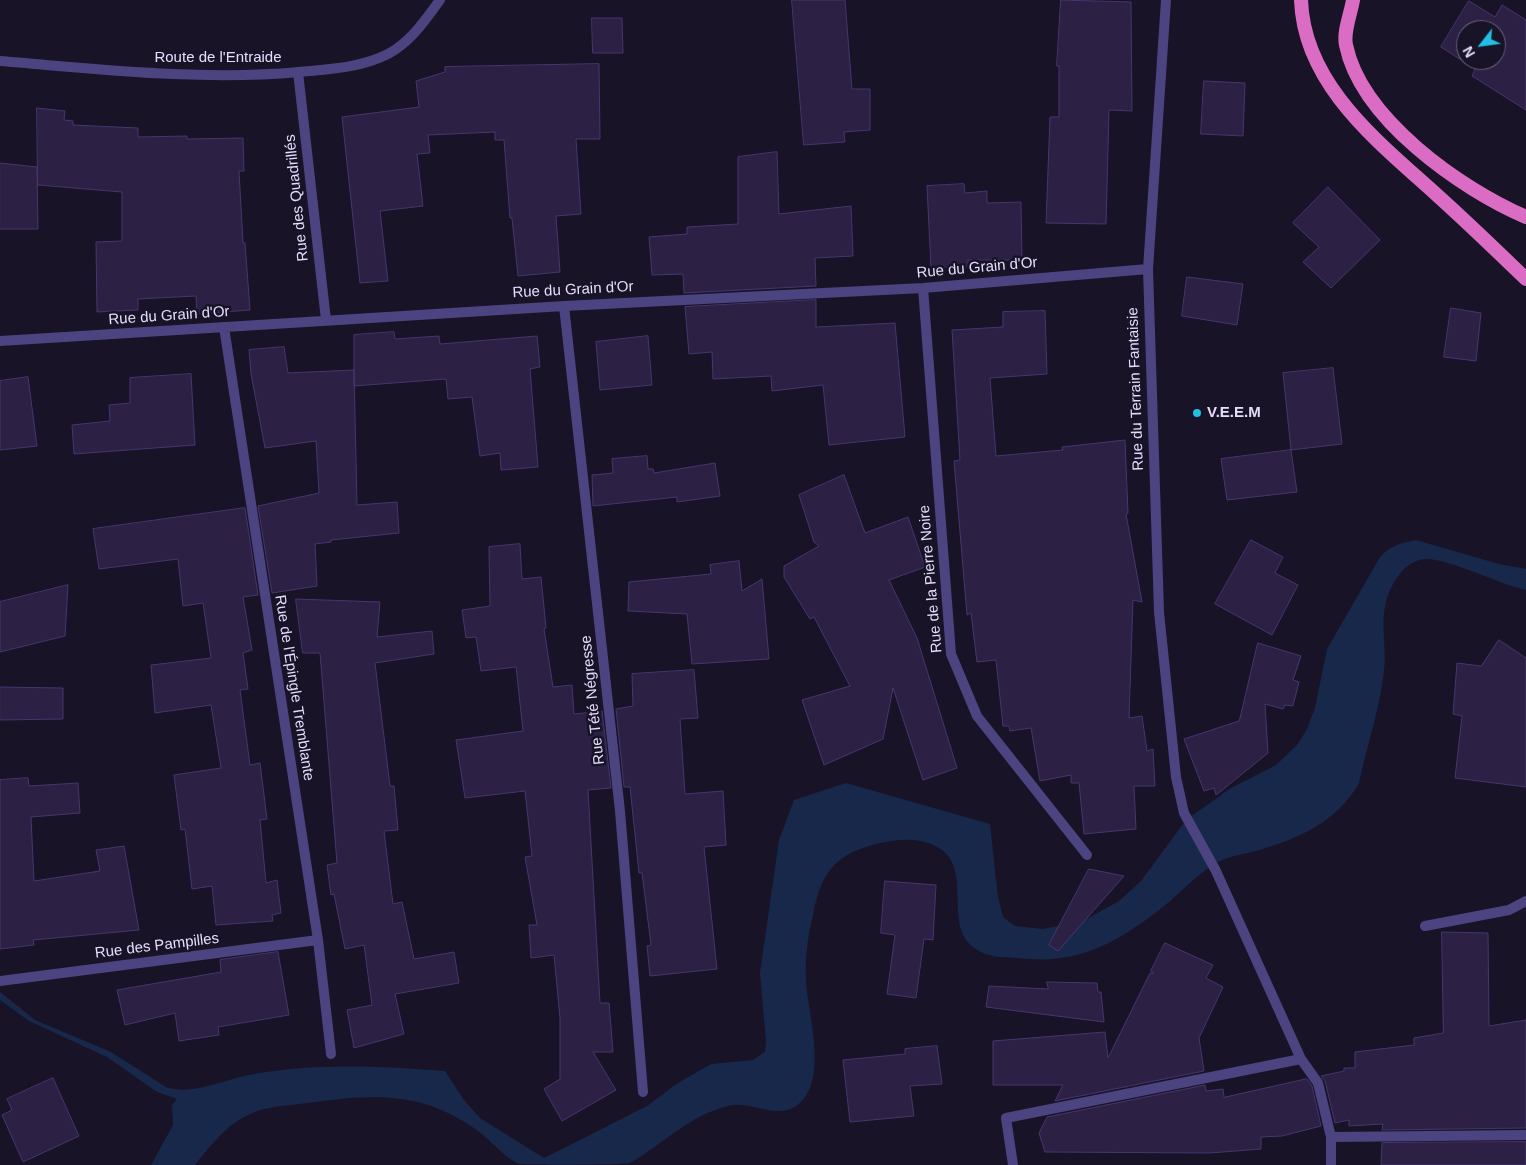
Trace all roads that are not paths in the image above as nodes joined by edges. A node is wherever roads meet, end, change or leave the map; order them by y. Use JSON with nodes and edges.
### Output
{"nodes":[{"id":1,"x":440,"y":0,"type":"edge"},
{"id":2,"x":1166,"y":0,"type":"edge"},
{"id":3,"x":1301,"y":0,"type":"edge"},
{"id":4,"x":1354,"y":0,"type":"edge"},
{"id":5,"x":0,"y":62,"type":"edge"},
{"id":6,"x":298,"y":72,"type":"junction"},
{"id":7,"x":1526,"y":217,"type":"edge"},
{"id":8,"x":1148,"y":269,"type":"junction"},
{"id":9,"x":1526,"y":279,"type":"edge"},
{"id":10,"x":923,"y":288,"type":"junction"},
{"id":11,"x":564,"y":306,"type":"junction"},
{"id":12,"x":326,"y":320,"type":"junction"},
{"id":13,"x":224,"y":327,"type":"junction"},
{"id":14,"x":0,"y":341,"type":"edge"},
{"id":15,"x":1087,"y":854,"type":"dead end"},
{"id":16,"x":1526,"y":901,"type":"edge"},
{"id":17,"x":1425,"y":926,"type":"dead end"},
{"id":18,"x":318,"y":940,"type":"junction"},
{"id":19,"x":0,"y":981,"type":"edge"},
{"id":20,"x":331,"y":1054,"type":"dead end"},
{"id":21,"x":1301,"y":1059,"type":"junction"},
{"id":22,"x":643,"y":1092,"type":"dead end"},
{"id":23,"x":1526,"y":1135,"type":"edge"},
{"id":24,"x":1331,"y":1137,"type":"junction"},
{"id":25,"x":1013,"y":1165,"type":"edge"},
{"id":26,"x":1331,"y":1165,"type":"edge"}],
"edges":[{"from":1,"to":6,"type":"street","name":"Route de l'Entraide"},
{"from":2,"to":8,"type":"street","name":"Rue du Terrain Fantaisie"},
{"from":3,"to":9,"type":"highway"},
{"from":4,"to":7,"type":"highway"},
{"from":5,"to":6,"type":"street","name":"Route de l'Entraide"},
{"from":6,"to":12,"type":"street","name":"Rue des Quadrillés"},
{"from":8,"to":10,"type":"street","name":"Rue du Grain d'Or"},
{"from":8,"to":21,"type":"street","name":"Rue du Terrain Fantaisie"},
{"from":10,"to":11,"type":"street","name":"Rue du Grain d'Or"},
{"from":10,"to":15,"type":"street","name":"Rue de la Pierre Noire"},
{"from":11,"to":12,"type":"street","name":"Rue du Grain d'Or"},
{"from":11,"to":22,"type":"street","name":"Rue Tété Négresse"},
{"from":12,"to":13,"type":"street","name":"Rue du Grain d'Or"},
{"from":13,"to":14,"type":"street","name":"Rue du Grain d'Or"},
{"from":13,"to":18,"type":"street","name":"Rue de l'Épingle Tremblante"},
{"from":16,"to":17,"type":"street"},
{"from":18,"to":19,"type":"street","name":"Rue des Pampilles"},
{"from":18,"to":20,"type":"street","name":"Rue de l'Épingle Tremblante"},
{"from":21,"to":24,"type":"street","name":"Rue du Terrain Fantaisie"},
{"from":21,"to":25,"type":"street"},
{"from":23,"to":24,"type":"street"},
{"from":24,"to":26,"type":"street","name":"Rue du Terrain Fantaisie"}]}
